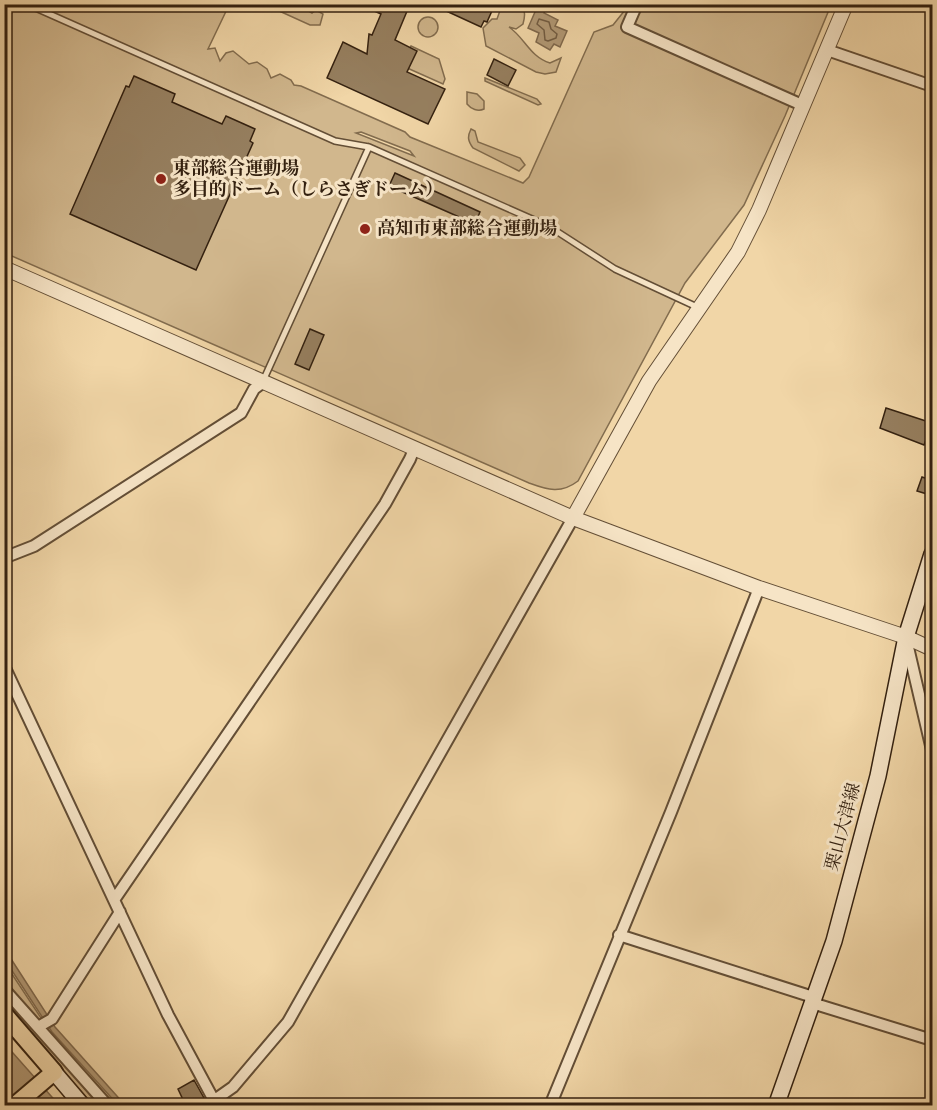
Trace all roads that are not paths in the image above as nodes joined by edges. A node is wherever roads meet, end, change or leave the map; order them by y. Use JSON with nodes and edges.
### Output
{"nodes":[{"id":1,"x":13,"y":4,"type":"edge"},
{"id":2,"x":18,"y":4,"type":"edge"},
{"id":3,"x":637,"y":4,"type":"edge"},
{"id":4,"x":846,"y":4,"type":"edge"},
{"id":5,"x":4,"y":20,"type":"edge"},
{"id":6,"x":826,"y":50,"type":"junction"},
{"id":7,"x":933,"y":86,"type":"edge"},
{"id":8,"x":802,"y":105,"type":"junction"},
{"id":9,"x":369,"y":147,"type":"junction"},
{"id":10,"x":6,"y":273,"type":"edge"},
{"id":11,"x":699,"y":308,"type":"junction"},
{"id":12,"x":256,"y":388,"type":"junction"},
{"id":13,"x":414,"y":449,"type":"junction"},
{"id":14,"x":573,"y":518,"type":"junction"},
{"id":15,"x":933,"y":554,"type":"edge"},
{"id":16,"x":6,"y":557,"type":"edge"},
{"id":17,"x":759,"y":588,"type":"junction"},
{"id":18,"x":906,"y":637,"type":"junction"},
{"id":19,"x":933,"y":649,"type":"edge"},
{"id":20,"x":4,"y":666,"type":"edge"},
{"id":21,"x":933,"y":750,"type":"edge"},
{"id":22,"x":114,"y":900,"type":"junction"},
{"id":23,"x":120,"y":912,"type":"junction"},
{"id":24,"x":619,"y":935,"type":"junction"},
{"id":25,"x":4,"y":989,"type":"edge"},
{"id":26,"x":812,"y":1000,"type":"junction"},
{"id":27,"x":4,"y":1014,"type":"edge"},
{"id":28,"x":38,"y":1027,"type":"junction"},
{"id":29,"x":933,"y":1040,"type":"edge"},
{"id":30,"x":50,"y":1075,"type":"junction"},
{"id":31,"x":212,"y":1104,"type":"edge"},
{"id":32,"x":14,"y":1106,"type":"edge"},
{"id":33,"x":83,"y":1106,"type":"edge"},
{"id":34,"x":108,"y":1106,"type":"edge"},
{"id":35,"x":550,"y":1106,"type":"edge"},
{"id":36,"x":776,"y":1106,"type":"edge"}],
"edges":[{"from":1,"to":5,"type":"lane"},
{"from":2,"to":9,"type":"lane"},
{"from":3,"to":8,"type":"street"},
{"from":4,"to":6,"type":"street"},
{"from":6,"to":7,"type":"street"},
{"from":6,"to":8,"type":"street"},
{"from":8,"to":11,"type":"street"},
{"from":9,"to":11,"type":"lane"},
{"from":9,"to":12,"type":"lane"},
{"from":10,"to":12,"type":"street"},
{"from":11,"to":14,"type":"street"},
{"from":12,"to":13,"type":"street"},
{"from":12,"to":16,"type":"street"},
{"from":13,"to":14,"type":"street"},
{"from":13,"to":22,"type":"street"},
{"from":14,"to":17,"type":"street"},
{"from":14,"to":31,"type":"street"},
{"from":15,"to":18,"type":"main road","name":"栗山大津線"},
{"from":17,"to":18,"type":"street"},
{"from":17,"to":24,"type":"street"},
{"from":18,"to":19,"type":"street"},
{"from":18,"to":21,"type":"street"},
{"from":18,"to":26,"type":"main road","name":"栗山大津線"},
{"from":20,"to":22,"type":"street"},
{"from":22,"to":23,"type":"street"},
{"from":23,"to":28,"type":"street"},
{"from":23,"to":31,"type":"street"},
{"from":24,"to":26,"type":"street"},
{"from":24,"to":35,"type":"street"},
{"from":25,"to":28,"type":"street"},
{"from":26,"to":29,"type":"street"},
{"from":26,"to":36,"type":"main road","name":"栗山大津線"},
{"from":27,"to":30,"type":"main road"},
{"from":28,"to":34,"type":"street"},
{"from":30,"to":32,"type":"main road"},
{"from":30,"to":33,"type":"main road"}]}
